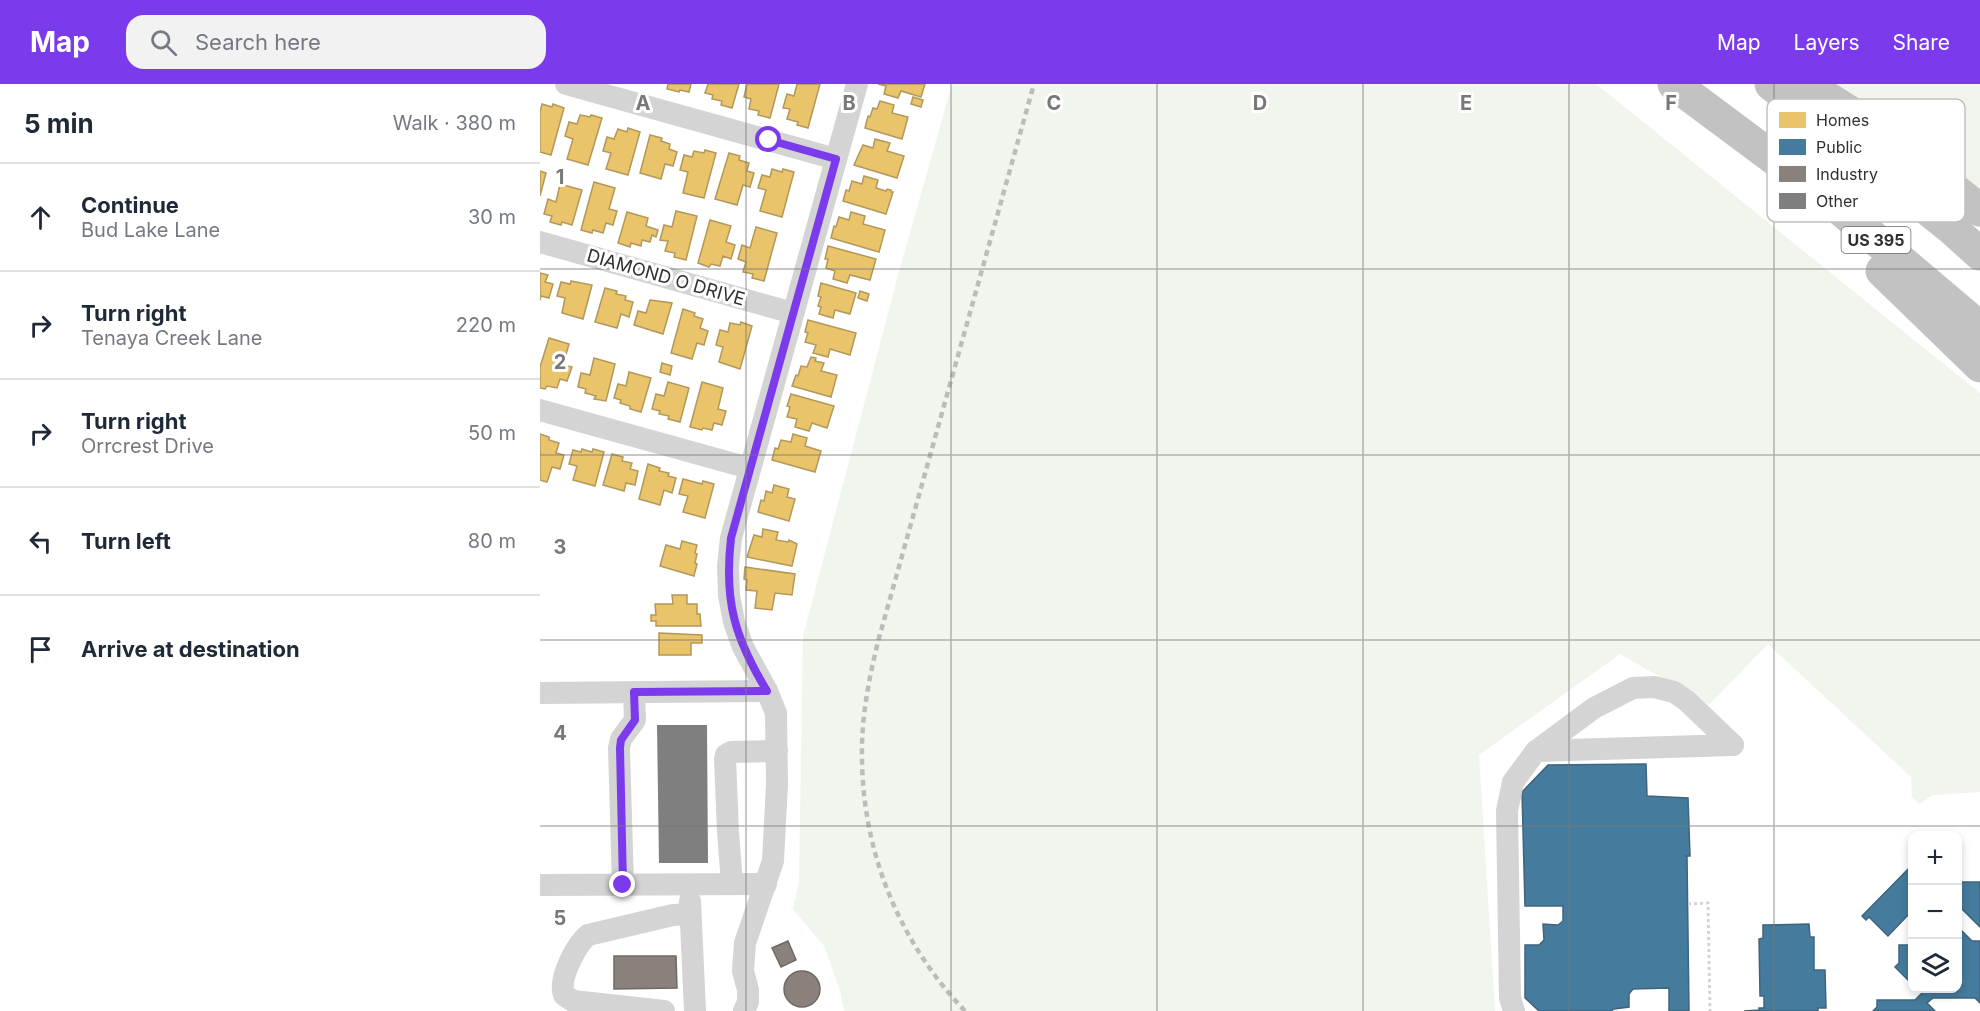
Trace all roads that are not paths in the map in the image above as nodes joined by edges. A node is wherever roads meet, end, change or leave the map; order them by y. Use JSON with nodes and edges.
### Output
{"nodes":[{"id":1,"x":566,"y":84,"type":"edge"},
{"id":2,"x":857,"y":84,"type":"edge"},
{"id":3,"x":1674,"y":84,"type":"edge"},
{"id":4,"x":1771,"y":84,"type":"edge"},
{"id":5,"x":1800,"y":84,"type":"edge"},
{"id":6,"x":1790,"y":99,"type":"edge"},
{"id":7,"x":1829,"y":99,"type":"edge"},
{"id":8,"x":1767,"y":154,"type":"edge"},
{"id":9,"x":836,"y":159,"type":"junction"},
{"id":10,"x":1965,"y":198,"type":"edge"},
{"id":11,"x":1980,"y":210,"type":"edge"},
{"id":12,"x":1829,"y":222,"type":"edge"},
{"id":13,"x":1855,"y":222,"type":"edge"},
{"id":14,"x":1944,"y":222,"type":"edge"},
{"id":15,"x":540,"y":242,"type":"edge"},
{"id":16,"x":1980,"y":254,"type":"edge"},
{"id":17,"x":793,"y":313,"type":"junction"},
{"id":18,"x":1980,"y":328,"type":"edge"},
{"id":19,"x":1980,"y":366,"type":"edge"},
{"id":20,"x":540,"y":410,"type":"edge"},
{"id":21,"x":750,"y":468,"type":"junction"},
{"id":22,"x":767,"y":691,"type":"junction"},
{"id":23,"x":634,"y":692,"type":"junction"},
{"id":24,"x":540,"y":693,"type":"edge"},
{"id":25,"x":777,"y":751,"type":"junction"},
{"id":26,"x":1536,"y":752,"type":"junction"},
{"id":27,"x":689,"y":884,"type":"junction"},
{"id":28,"x":732,"y":884,"type":"junction"},
{"id":29,"x":766,"y":884,"type":"junction"},
{"id":30,"x":540,"y":885,"type":"edge"},
{"id":31,"x":623,"y":885,"type":"junction"},
{"id":32,"x":690,"y":914,"type":"junction"},
{"id":33,"x":746,"y":1001,"type":"edge"},
{"id":34,"x":664,"y":1011,"type":"edge"},
{"id":35,"x":695,"y":1011,"type":"edge"},
{"id":36,"x":1514,"y":1011,"type":"edge"}],
"edges":[{"from":1,"to":9,"type":"street"},
{"from":2,"to":9,"type":"street"},
{"from":3,"to":8,"type":"highway","number":"US 395"},
{"from":4,"to":6,"type":"highway","number":"US 395"},
{"from":5,"to":7,"type":"highway"},
{"from":9,"to":17,"type":"street"},
{"from":10,"to":11,"type":"highway"},
{"from":12,"to":19,"type":"highway"},
{"from":13,"to":18,"type":"highway","number":"US 395"},
{"from":14,"to":16,"type":"highway","number":"US 395"},
{"from":15,"to":17,"type":"street","name":"DIAMOND O DRIVE"},
{"from":17,"to":21,"type":"street"},
{"from":20,"to":21,"type":"street"},
{"from":21,"to":22,"type":"street"},
{"from":22,"to":23,"type":"street"},
{"from":22,"to":25,"type":"street"},
{"from":23,"to":24,"type":"street"},
{"from":23,"to":31,"type":"street"},
{"from":25,"to":28,"type":"street"},
{"from":25,"to":29,"type":"street"},
{"from":26,"to":26,"type":"street"},
{"from":26,"to":36,"type":"street"},
{"from":27,"to":28,"type":"street"},
{"from":27,"to":31,"type":"street"},
{"from":27,"to":32,"type":"street"},
{"from":28,"to":29,"type":"street"},
{"from":29,"to":33,"type":"street"},
{"from":30,"to":31,"type":"street"},
{"from":32,"to":34,"type":"street"},
{"from":32,"to":35,"type":"street"}]}
